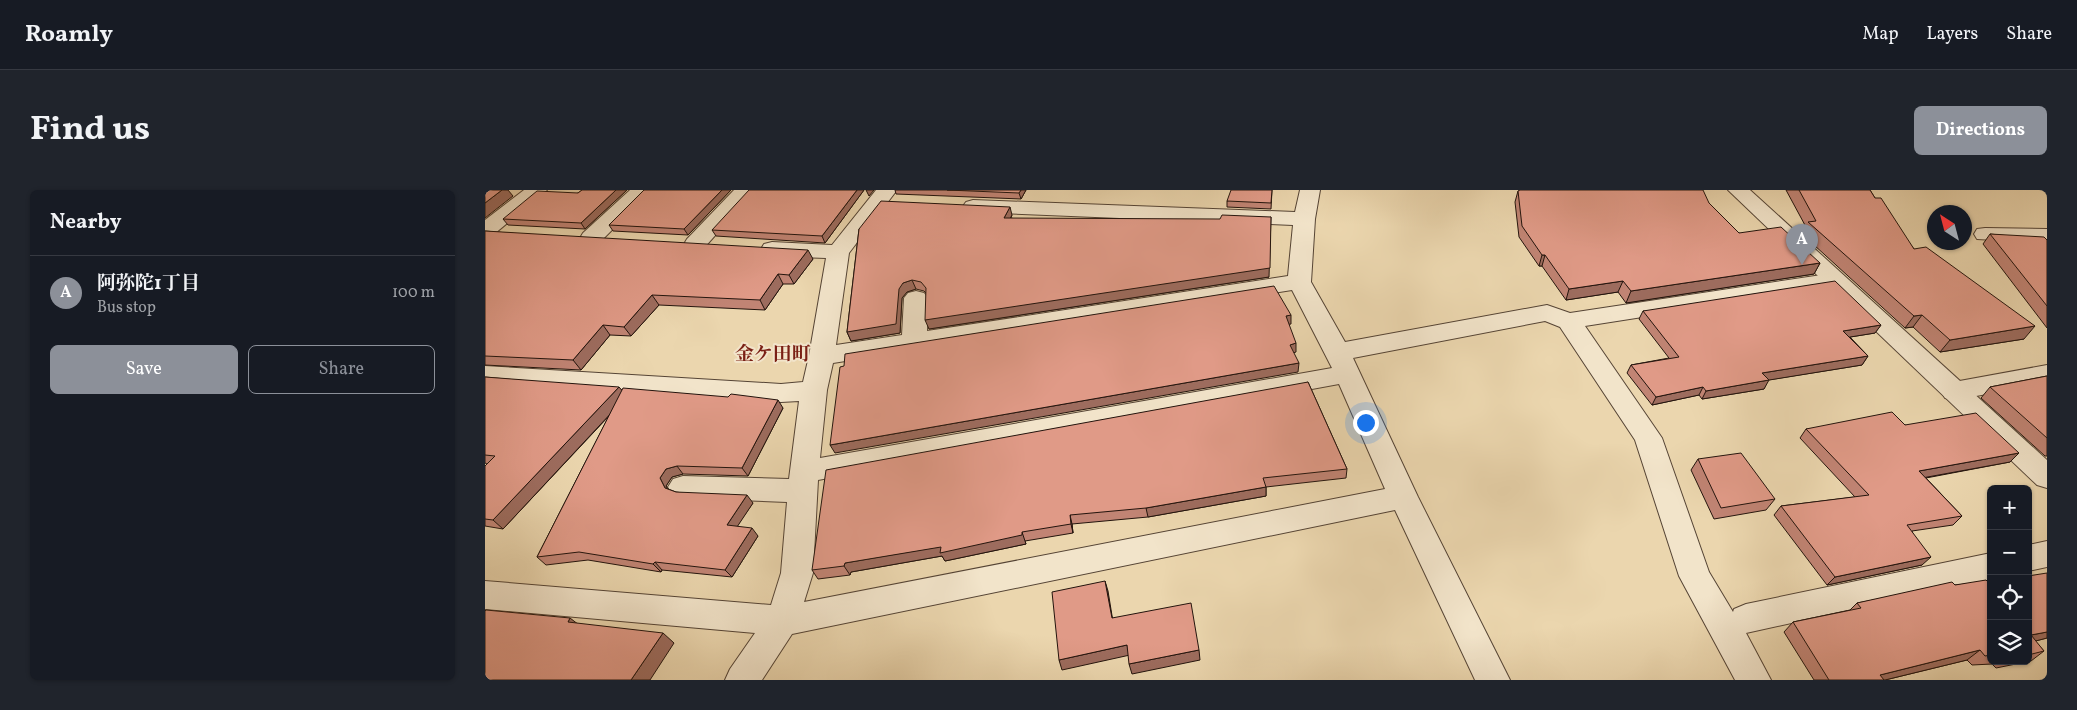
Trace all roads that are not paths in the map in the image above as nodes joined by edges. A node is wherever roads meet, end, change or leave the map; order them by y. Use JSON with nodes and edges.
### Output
{"nodes":[{"id":1,"x":537,"y":190,"type":"edge"},
{"id":2,"x":642,"y":190,"type":"edge"},
{"id":3,"x":1310,"y":190,"type":"edge"},
{"id":4,"x":1738,"y":190,"type":"edge"},
{"id":5,"x":743,"y":193,"type":"edge"},
{"id":6,"x":887,"y":198,"type":"edge"},
{"id":7,"x":957,"y":205,"type":"edge"},
{"id":8,"x":1304,"y":219,"type":"junction"},
{"id":9,"x":485,"y":231,"type":"edge"},
{"id":10,"x":514,"y":234,"type":"edge"},
{"id":11,"x":1985,"y":234,"type":"dead end"},
{"id":12,"x":2035,"y":236,"type":"edge"},
{"id":13,"x":619,"y":240,"type":"edge"},
{"id":14,"x":724,"y":246,"type":"edge"},
{"id":15,"x":752,"y":247,"type":"edge"},
{"id":16,"x":838,"y":252,"type":"junction"},
{"id":17,"x":1835,"y":280,"type":"junction"},
{"id":18,"x":1299,"y":282,"type":"junction"},
{"id":19,"x":916,"y":298,"type":"dead end"},
{"id":20,"x":1569,"y":321,"type":"junction"},
{"id":21,"x":914,"y":343,"type":"junction"},
{"id":22,"x":822,"y":356,"type":"junction"},
{"id":23,"x":1343,"y":363,"type":"junction"},
{"id":24,"x":2047,"y":374,"type":"edge"},
{"id":25,"x":485,"y":375,"type":"edge"},
{"id":26,"x":814,"y":390,"type":"junction"},
{"id":27,"x":1954,"y":391,"type":"junction"},
{"id":28,"x":2047,"y":477,"type":"edge"},
{"id":29,"x":804,"y":481,"type":"junction"},
{"id":30,"x":683,"y":488,"type":"dead end"},
{"id":31,"x":1403,"y":497,"type":"junction"},
{"id":32,"x":2047,"y":554,"type":"edge"},
{"id":33,"x":2032,"y":557,"type":"edge"},
{"id":34,"x":1987,"y":567,"type":"edge"},
{"id":35,"x":485,"y":595,"type":"edge"},
{"id":36,"x":1746,"y":619,"type":"dead end"},
{"id":37,"x":782,"y":621,"type":"junction"},
{"id":38,"x":742,"y":680,"type":"edge"},
{"id":39,"x":1493,"y":680,"type":"edge"},
{"id":40,"x":1754,"y":680,"type":"edge"}],
"edges":[{"from":1,"to":9,"type":"street"},
{"from":2,"to":13,"type":"street"},
{"from":3,"to":8,"type":"street"},
{"from":4,"to":17,"type":"street"},
{"from":5,"to":14,"type":"street"},
{"from":6,"to":16,"type":"street"},
{"from":7,"to":8,"type":"street"},
{"from":8,"to":18,"type":"street"},
{"from":9,"to":10,"type":"street"},
{"from":11,"to":12,"type":"street"},
{"from":15,"to":16,"type":"street"},
{"from":16,"to":22,"type":"street"},
{"from":17,"to":20,"type":"street"},
{"from":17,"to":27,"type":"street"},
{"from":18,"to":21,"type":"street"},
{"from":18,"to":23,"type":"street"},
{"from":19,"to":21,"type":"street"},
{"from":20,"to":23,"type":"street"},
{"from":20,"to":40,"type":"street"},
{"from":21,"to":22,"type":"street"},
{"from":22,"to":26,"type":"street"},
{"from":23,"to":29,"type":"street"},
{"from":23,"to":31,"type":"street"},
{"from":24,"to":27,"type":"street"},
{"from":25,"to":26,"type":"street"},
{"from":26,"to":29,"type":"street"},
{"from":27,"to":28,"type":"street"},
{"from":29,"to":30,"type":"street"},
{"from":29,"to":37,"type":"street"},
{"from":31,"to":37,"type":"street"},
{"from":31,"to":39,"type":"street"},
{"from":32,"to":33,"type":"street"},
{"from":34,"to":36,"type":"street"},
{"from":35,"to":37,"type":"street"},
{"from":37,"to":38,"type":"street"}]}
